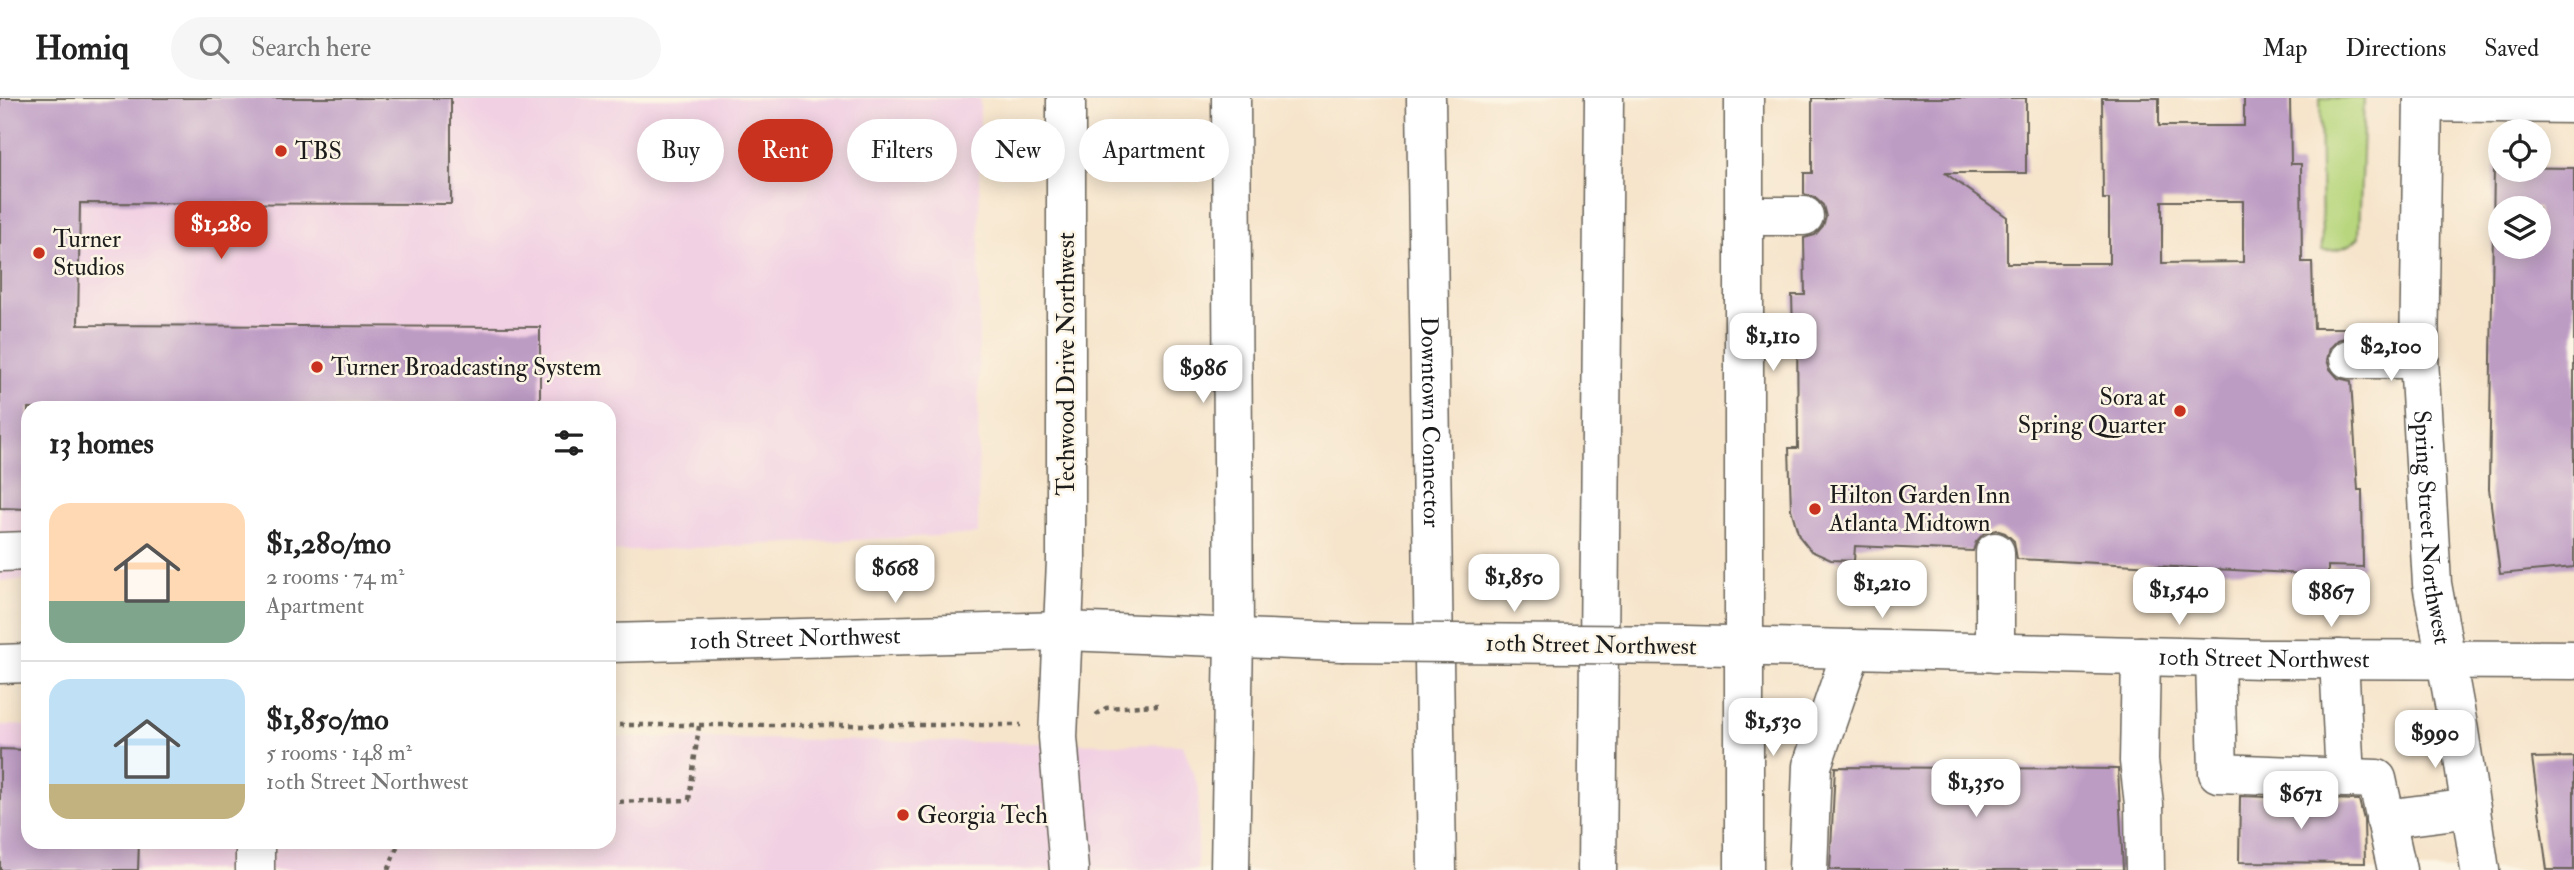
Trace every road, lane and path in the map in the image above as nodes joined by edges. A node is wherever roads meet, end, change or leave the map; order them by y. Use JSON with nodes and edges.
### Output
{"nodes":[{"id":1,"x":1066,"y":98,"type":"edge"},
{"id":2,"x":1231,"y":98,"type":"edge"},
{"id":3,"x":1426,"y":98,"type":"edge"},
{"id":4,"x":1604,"y":98,"type":"edge"},
{"id":5,"x":1744,"y":98,"type":"edge"},
{"id":6,"x":2423,"y":100,"type":"edge"},
{"id":7,"x":2574,"y":104,"type":"edge"},
{"id":8,"x":1744,"y":216,"type":"junction"},
{"id":9,"x":1804,"y":216,"type":"dead end"},
{"id":10,"x":2349,"y":359,"type":"dead end"},
{"id":11,"x":2419,"y":359,"type":"junction"},
{"id":12,"x":21,"y":551,"type":"edge"},
{"id":13,"x":0,"y":552,"type":"edge"},
{"id":14,"x":1995,"y":552,"type":"dead end"},
{"id":15,"x":1065,"y":631,"type":"junction"},
{"id":16,"x":1234,"y":635,"type":"junction"},
{"id":17,"x":616,"y":643,"type":"edge"},
{"id":18,"x":1743,"y":647,"type":"junction"},
{"id":19,"x":1852,"y":649,"type":"junction"},
{"id":20,"x":1995,"y":653,"type":"junction"},
{"id":21,"x":2141,"y":656,"type":"junction"},
{"id":22,"x":2215,"y":658,"type":"junction"},
{"id":23,"x":2339,"y":659,"type":"junction"},
{"id":24,"x":2446,"y":660,"type":"junction"},
{"id":25,"x":2574,"y":660,"type":"edge"},
{"id":26,"x":21,"y":663,"type":"edge"},
{"id":27,"x":0,"y":664,"type":"edge"},
{"id":28,"x":616,"y":724,"type":"edge"},
{"id":29,"x":1030,"y":724,"type":"dead end"},
{"id":30,"x":699,"y":726,"type":"junction"},
{"id":31,"x":2345,"y":778,"type":"junction"},
{"id":32,"x":616,"y":802,"type":"edge"},
{"id":33,"x":2471,"y":808,"type":"junction"},
{"id":34,"x":2385,"y":819,"type":"junction"},
{"id":35,"x":255,"y":849,"type":"edge"},
{"id":36,"x":396,"y":849,"type":"edge"},
{"id":37,"x":255,"y":870,"type":"edge"},
{"id":38,"x":388,"y":870,"type":"edge"},
{"id":39,"x":1069,"y":870,"type":"edge"},
{"id":40,"x":1230,"y":870,"type":"edge"},
{"id":41,"x":1437,"y":870,"type":"edge"},
{"id":42,"x":1597,"y":870,"type":"edge"},
{"id":43,"x":1744,"y":870,"type":"edge"},
{"id":44,"x":1808,"y":870,"type":"edge"},
{"id":45,"x":2145,"y":870,"type":"edge"},
{"id":46,"x":2397,"y":870,"type":"edge"},
{"id":47,"x":2480,"y":870,"type":"edge"}],
"edges":[{"from":1,"to":15,"type":"main road","name":"Techwood Drive Northwest"},
{"from":2,"to":16,"type":"main road"},
{"from":3,"to":41,"type":"main road","name":"Downtown Connector"},
{"from":4,"to":42,"type":"main road"},
{"from":5,"to":8,"type":"main road"},
{"from":6,"to":7,"type":"main road"},
{"from":6,"to":11,"type":"main road","name":"Spring Street Northwest"},
{"from":8,"to":9,"type":"main road"},
{"from":8,"to":18,"type":"main road"},
{"from":10,"to":11,"type":"main road"},
{"from":11,"to":24,"type":"main road","name":"Spring Street Northwest"},
{"from":12,"to":13,"type":"main road"},
{"from":14,"to":20,"type":"main road"},
{"from":15,"to":16,"type":"main road","name":"10th Street Northwest"},
{"from":15,"to":17,"type":"main road","name":"10th Street Northwest"},
{"from":15,"to":39,"type":"main road","name":"Techwood Drive Northwest"},
{"from":16,"to":18,"type":"main road","name":"10th Street Northwest","bridge":true},
{"from":16,"to":40,"type":"main road"},
{"from":18,"to":19,"type":"main road","name":"10th Street Northwest"},
{"from":18,"to":43,"type":"main road"},
{"from":19,"to":20,"type":"main road","name":"10th Street Northwest"},
{"from":19,"to":44,"type":"main road"},
{"from":20,"to":21,"type":"main road","name":"10th Street Northwest"},
{"from":21,"to":22,"type":"main road","name":"10th Street Northwest"},
{"from":21,"to":45,"type":"main road"},
{"from":22,"to":23,"type":"main road","name":"10th Street Northwest"},
{"from":22,"to":31,"type":"main road"},
{"from":23,"to":24,"type":"main road","name":"10th Street Northwest"},
{"from":23,"to":31,"type":"main road"},
{"from":24,"to":25,"type":"main road","name":"10th Street Northwest"},
{"from":24,"to":33,"type":"main road","name":"Spring Street Northwest"},
{"from":26,"to":27,"type":"main road"},
{"from":28,"to":30,"type":"path"},
{"from":29,"to":30,"type":"path"},
{"from":30,"to":32,"type":"path"},
{"from":31,"to":34,"type":"main road"},
{"from":33,"to":34,"type":"main road"},
{"from":33,"to":47,"type":"main road","name":"Spring Street Northwest"},
{"from":34,"to":46,"type":"main road"},
{"from":35,"to":37,"type":"main road"},
{"from":36,"to":38,"type":"path"}]}
